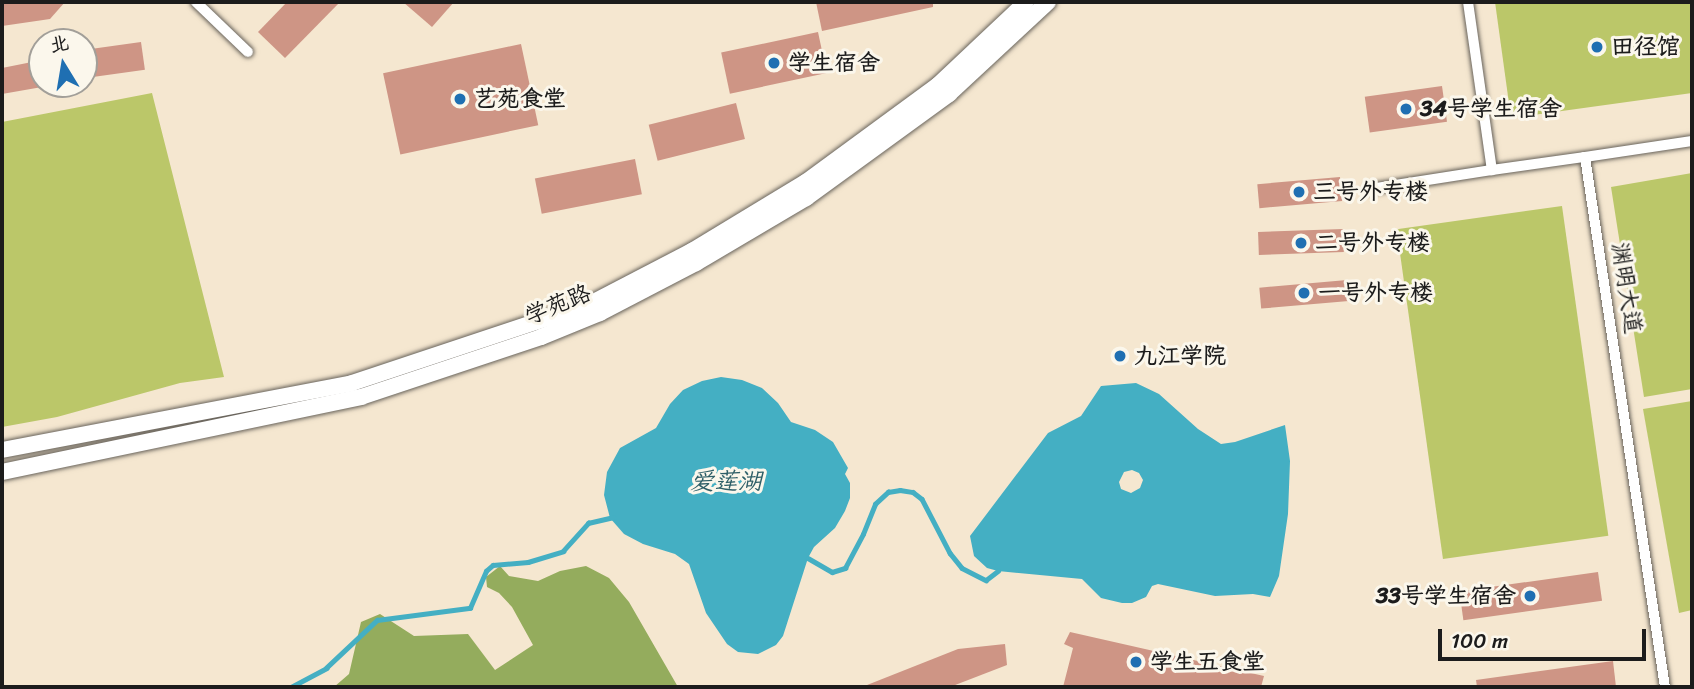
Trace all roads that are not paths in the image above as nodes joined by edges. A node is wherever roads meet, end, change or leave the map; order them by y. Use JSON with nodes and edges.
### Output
{"nodes":[{"id":1,"x":196,"y":2,"type":"edge"},
{"id":2,"x":1026,"y":2,"type":"edge"},
{"id":3,"x":1048,"y":2,"type":"edge"},
{"id":4,"x":1468,"y":2,"type":"edge"},
{"id":5,"x":248,"y":52,"type":"dead end"},
{"id":6,"x":1692,"y":141,"type":"edge"},
{"id":7,"x":1586,"y":157,"type":"junction"},
{"id":8,"x":1492,"y":170,"type":"junction"},
{"id":9,"x":1370,"y":189,"type":"dead end"},
{"id":10,"x":2,"y":450,"type":"edge"},
{"id":11,"x":2,"y":472,"type":"edge"},
{"id":12,"x":1665,"y":687,"type":"edge"}],
"edges":[{"from":1,"to":5,"type":"street"},
{"from":2,"to":10,"type":"street","name":"学苑路"},
{"from":3,"to":11,"type":"street","name":"学苑路"},
{"from":4,"to":8,"type":"street"},
{"from":6,"to":7,"type":"street"},
{"from":7,"to":8,"type":"street"},
{"from":7,"to":12,"type":"street","name":"渊明大道"},
{"from":8,"to":9,"type":"street"}]}
